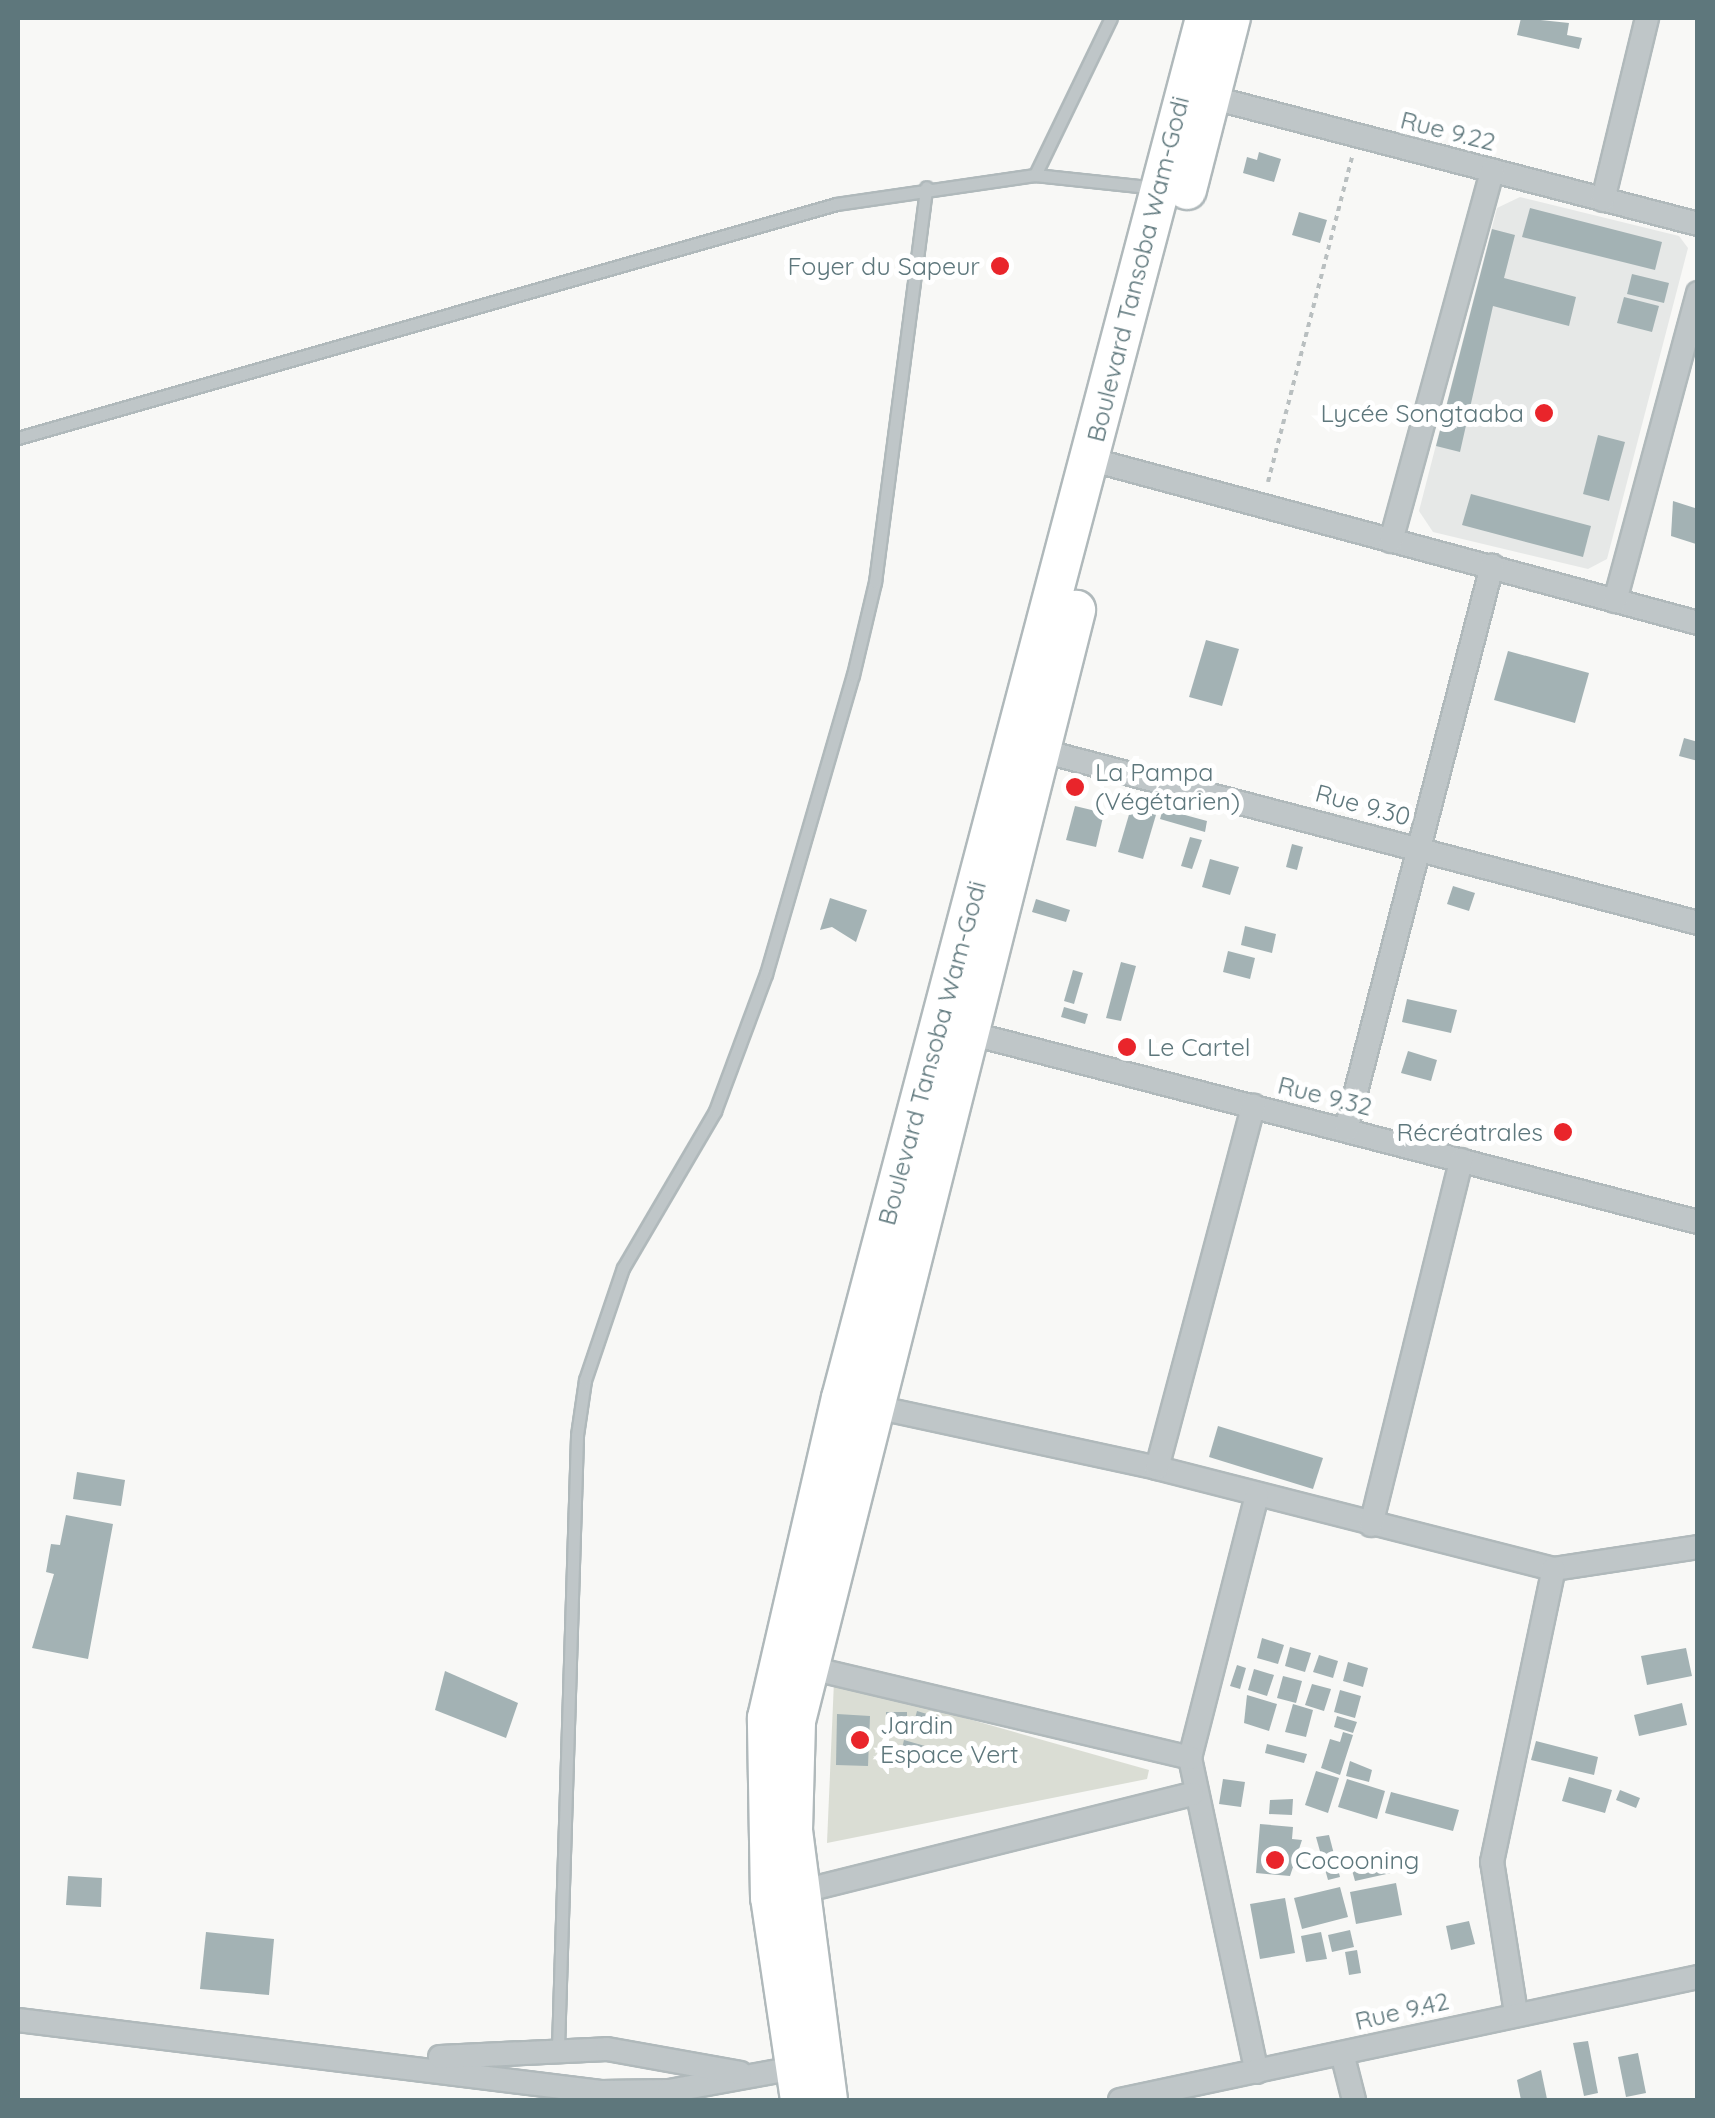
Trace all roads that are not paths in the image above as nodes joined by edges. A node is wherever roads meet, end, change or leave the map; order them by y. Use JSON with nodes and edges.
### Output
{"nodes":[{"id":1,"x":1111,"y":18,"type":"edge"},
{"id":2,"x":1205,"y":18,"type":"edge"},
{"id":3,"x":1231,"y":18,"type":"edge"},
{"id":4,"x":1647,"y":18,"type":"edge"},
{"id":5,"x":1198,"y":94,"type":"junction"},
{"id":6,"x":1492,"y":171,"type":"junction"},
{"id":7,"x":1035,"y":175,"type":"junction"},
{"id":8,"x":926,"y":186,"type":"junction"},
{"id":9,"x":1162,"y":189,"type":"junction"},
{"id":10,"x":1603,"y":200,"type":"junction"},
{"id":11,"x":1698,"y":224,"type":"edge"},
{"id":12,"x":1698,"y":293,"type":"edge"},
{"id":13,"x":18,"y":438,"type":"edge"},
{"id":14,"x":1101,"y":463,"type":"junction"},
{"id":15,"x":1391,"y":541,"type":"junction"},
{"id":16,"x":1492,"y":566,"type":"junction"},
{"id":17,"x":1615,"y":601,"type":"junction"},
{"id":18,"x":1698,"y":623,"type":"edge"},
{"id":19,"x":1026,"y":747,"type":"junction"},
{"id":20,"x":1419,"y":848,"type":"junction"},
{"id":21,"x":1698,"y":922,"type":"edge"},
{"id":22,"x":953,"y":1029,"type":"junction"},
{"id":23,"x":1252,"y":1106,"type":"junction"},
{"id":24,"x":1346,"y":1130,"type":"junction"},
{"id":25,"x":1461,"y":1160,"type":"junction"},
{"id":26,"x":1698,"y":1222,"type":"edge"},
{"id":27,"x":870,"y":1406,"type":"junction"},
{"id":28,"x":1157,"y":1468,"type":"junction"},
{"id":29,"x":1256,"y":1495,"type":"junction"},
{"id":30,"x":1371,"y":1525,"type":"junction"},
{"id":31,"x":1698,"y":1546,"type":"edge"},
{"id":32,"x":1554,"y":1570,"type":"junction"},
{"id":33,"x":806,"y":1668,"type":"junction"},
{"id":34,"x":1190,"y":1758,"type":"junction"},
{"id":35,"x":1192,"y":1794,"type":"junction"},
{"id":36,"x":799,"y":1892,"type":"junction"},
{"id":37,"x":1698,"y":1976,"type":"edge"},
{"id":38,"x":1516,"y":2013,"type":"junction"},
{"id":39,"x":18,"y":2020,"type":"edge"},
{"id":40,"x":558,"y":2048,"type":"junction"},
{"id":41,"x":1342,"y":2053,"type":"junction"},
{"id":42,"x":396,"y":2061,"type":"junction"},
{"id":43,"x":1257,"y":2072,"type":"junction"},
{"id":44,"x":712,"y":2084,"type":"edge"},
{"id":45,"x":797,"y":2084,"type":"edge"},
{"id":46,"x":828,"y":2100,"type":"edge"},
{"id":47,"x":1120,"y":2100,"type":"edge"},
{"id":48,"x":1354,"y":2100,"type":"edge"}],
"edges":[{"from":1,"to":7,"type":"lane"},
{"from":2,"to":5,"type":"main road","name":"Boulevard Tansoba Wam-Godi"},
{"from":3,"to":5,"type":"main road","name":"Boulevard Tansoba Wam-Godi"},
{"from":4,"to":10,"type":"street"},
{"from":5,"to":6,"type":"street","name":"Rue 9.22"},
{"from":5,"to":9,"type":"main road","name":"Boulevard Tansoba Wam-Godi"},
{"from":5,"to":14,"type":"main road","name":"Boulevard Tansoba Wam-Godi"},
{"from":6,"to":10,"type":"street","name":"Rue 9.22"},
{"from":6,"to":15,"type":"street"},
{"from":7,"to":8,"type":"lane"},
{"from":7,"to":9,"type":"lane"},
{"from":8,"to":13,"type":"lane"},
{"from":8,"to":40,"type":"lane"},
{"from":9,"to":14,"type":"main road","name":"Boulevard Tansoba Wam-Godi"},
{"from":10,"to":11,"type":"street","name":"Rue 9.22"},
{"from":12,"to":17,"type":"street"},
{"from":14,"to":15,"type":"street"},
{"from":14,"to":19,"type":"main road","name":"Boulevard Tansoba Wam-Godi"},
{"from":15,"to":16,"type":"street"},
{"from":16,"to":17,"type":"street"},
{"from":16,"to":20,"type":"street"},
{"from":17,"to":18,"type":"street"},
{"from":19,"to":20,"type":"street","name":"Rue 9.30"},
{"from":19,"to":22,"type":"main road","name":"Boulevard Tansoba Wam-Godi"},
{"from":20,"to":21,"type":"street","name":"Rue 9.30"},
{"from":20,"to":24,"type":"street"},
{"from":22,"to":23,"type":"street","name":"Rue 9.32"},
{"from":22,"to":27,"type":"main road","name":"Boulevard Tansoba Wam-Godi"},
{"from":22,"to":45,"type":"main road","name":"Boulevard Tansoba Wam-Godi"},
{"from":23,"to":24,"type":"street","name":"Rue 9.32"},
{"from":23,"to":28,"type":"street"},
{"from":24,"to":25,"type":"street","name":"Rue 9.32"},
{"from":25,"to":26,"type":"street","name":"Rue 9.32"},
{"from":25,"to":30,"type":"street"},
{"from":27,"to":28,"type":"street"},
{"from":27,"to":33,"type":"main road","name":"Boulevard Tansoba Wam-Godi"},
{"from":28,"to":29,"type":"street"},
{"from":29,"to":30,"type":"street"},
{"from":29,"to":34,"type":"street"},
{"from":30,"to":32,"type":"street"},
{"from":31,"to":32,"type":"street"},
{"from":32,"to":38,"type":"street"},
{"from":33,"to":34,"type":"street"},
{"from":33,"to":36,"type":"main road","name":"Boulevard Tansoba Wam-Godi"},
{"from":34,"to":35,"type":"street"},
{"from":35,"to":36,"type":"street"},
{"from":35,"to":43,"type":"street"},
{"from":36,"to":46,"type":"main road","name":"Boulevard Tansoba Wam-Godi"},
{"from":37,"to":38,"type":"street","name":"Rue 9.42"},
{"from":38,"to":41,"type":"street","name":"Rue 9.42"},
{"from":39,"to":42,"type":"street"},
{"from":40,"to":42,"type":"street"},
{"from":40,"to":44,"type":"street"},
{"from":41,"to":43,"type":"street","name":"Rue 9.42"},
{"from":41,"to":48,"type":"street"},
{"from":42,"to":44,"type":"street"},
{"from":43,"to":47,"type":"street","name":"Rue 9.42"},
{"from":44,"to":45,"type":"street"}]}
